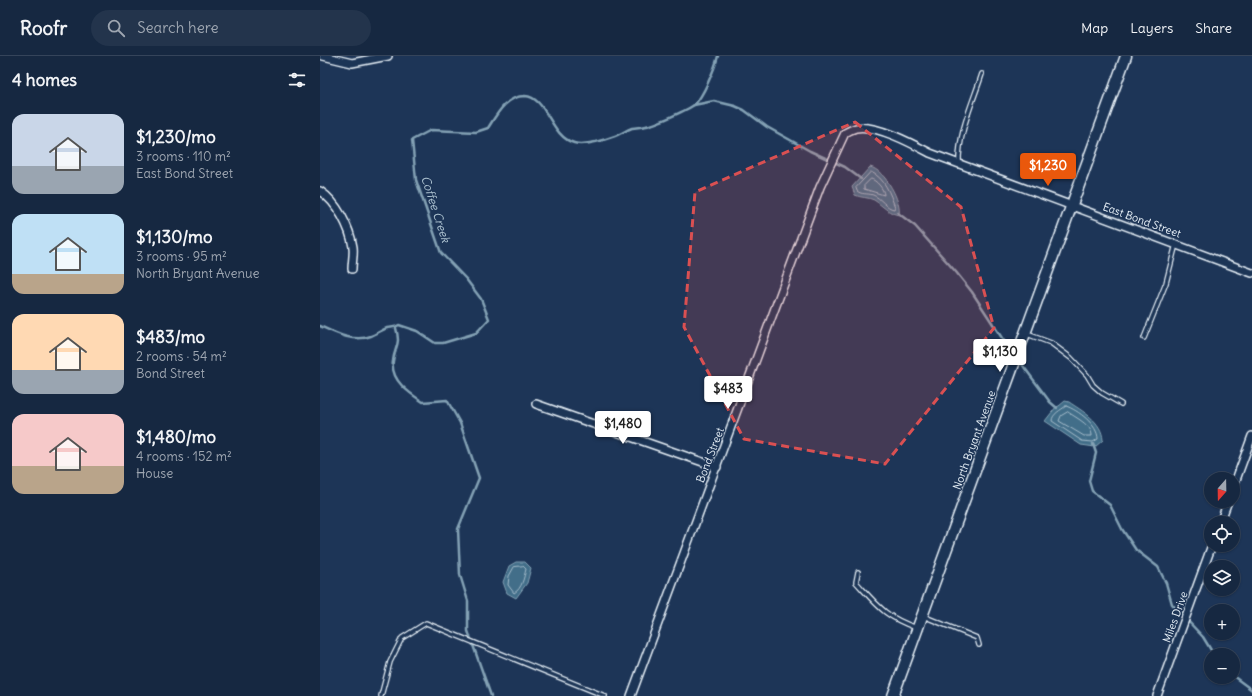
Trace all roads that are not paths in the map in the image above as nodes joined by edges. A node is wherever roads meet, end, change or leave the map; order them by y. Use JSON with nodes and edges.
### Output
{"nodes":[{"id":1,"x":323,"y":56,"type":"edge"},
{"id":2,"x":388,"y":56,"type":"edge"},
{"id":3,"x":1126,"y":56,"type":"edge"},
{"id":4,"x":982,"y":74,"type":"dead end"},
{"id":5,"x":845,"y":133,"type":"joint"},
{"id":6,"x":959,"y":164,"type":"junction"},
{"id":7,"x":320,"y":191,"type":"edge"},
{"id":8,"x":1072,"y":206,"type":"junction"},
{"id":9,"x":1176,"y":244,"type":"junction"},
{"id":10,"x":352,"y":269,"type":"dead end"},
{"id":11,"x":1252,"y":273,"type":"edge"},
{"id":12,"x":1026,"y":334,"type":"junction"},
{"id":13,"x":1144,"y":338,"type":"dead end"},
{"id":14,"x":536,"y":404,"type":"dead end"},
{"id":15,"x":1121,"y":404,"type":"dead end"},
{"id":16,"x":1252,"y":436,"type":"edge"},
{"id":17,"x":717,"y":467,"type":"junction"},
{"id":18,"x":1239,"y":472,"type":"edge"},
{"id":19,"x":1209,"y":552,"type":"edge"},
{"id":20,"x":858,"y":572,"type":"dead end"},
{"id":21,"x":922,"y":616,"type":"junction"},
{"id":22,"x":918,"y":628,"type":"junction"},
{"id":23,"x":979,"y":645,"type":"dead end"},
{"id":24,"x":381,"y":696,"type":"edge"},
{"id":25,"x":605,"y":696,"type":"edge"},
{"id":26,"x":631,"y":696,"type":"edge"},
{"id":27,"x":893,"y":696,"type":"edge"},
{"id":28,"x":1157,"y":696,"type":"edge"}],
"edges":[{"from":1,"to":2,"type":"street"},
{"from":3,"to":8,"type":"street","name":"North Bryant Avenue"},
{"from":4,"to":6,"type":"lane"},
{"from":5,"to":6,"type":"street","name":"East Bond Street"},
{"from":5,"to":17,"type":"street","name":"Bond Street"},
{"from":6,"to":8,"type":"street","name":"East Bond Street"},
{"from":7,"to":10,"type":"street"},
{"from":8,"to":9,"type":"street","name":"East Bond Street"},
{"from":8,"to":12,"type":"street","name":"North Bryant Avenue"},
{"from":9,"to":11,"type":"street","name":"East Bond Street"},
{"from":9,"to":13,"type":"lane"},
{"from":12,"to":15,"type":"lane"},
{"from":12,"to":21,"type":"street","name":"North Bryant Avenue"},
{"from":14,"to":17,"type":"street"},
{"from":16,"to":18,"type":"street"},
{"from":17,"to":26,"type":"street","name":"Bond Street"},
{"from":19,"to":28,"type":"street","name":"Miles Drive"},
{"from":20,"to":22,"type":"lane"},
{"from":21,"to":22,"type":"street","name":"North Bryant Avenue"},
{"from":21,"to":23,"type":"lane"},
{"from":22,"to":27,"type":"street","name":"North Bryant Avenue"},
{"from":24,"to":25,"type":"lane"}]}
